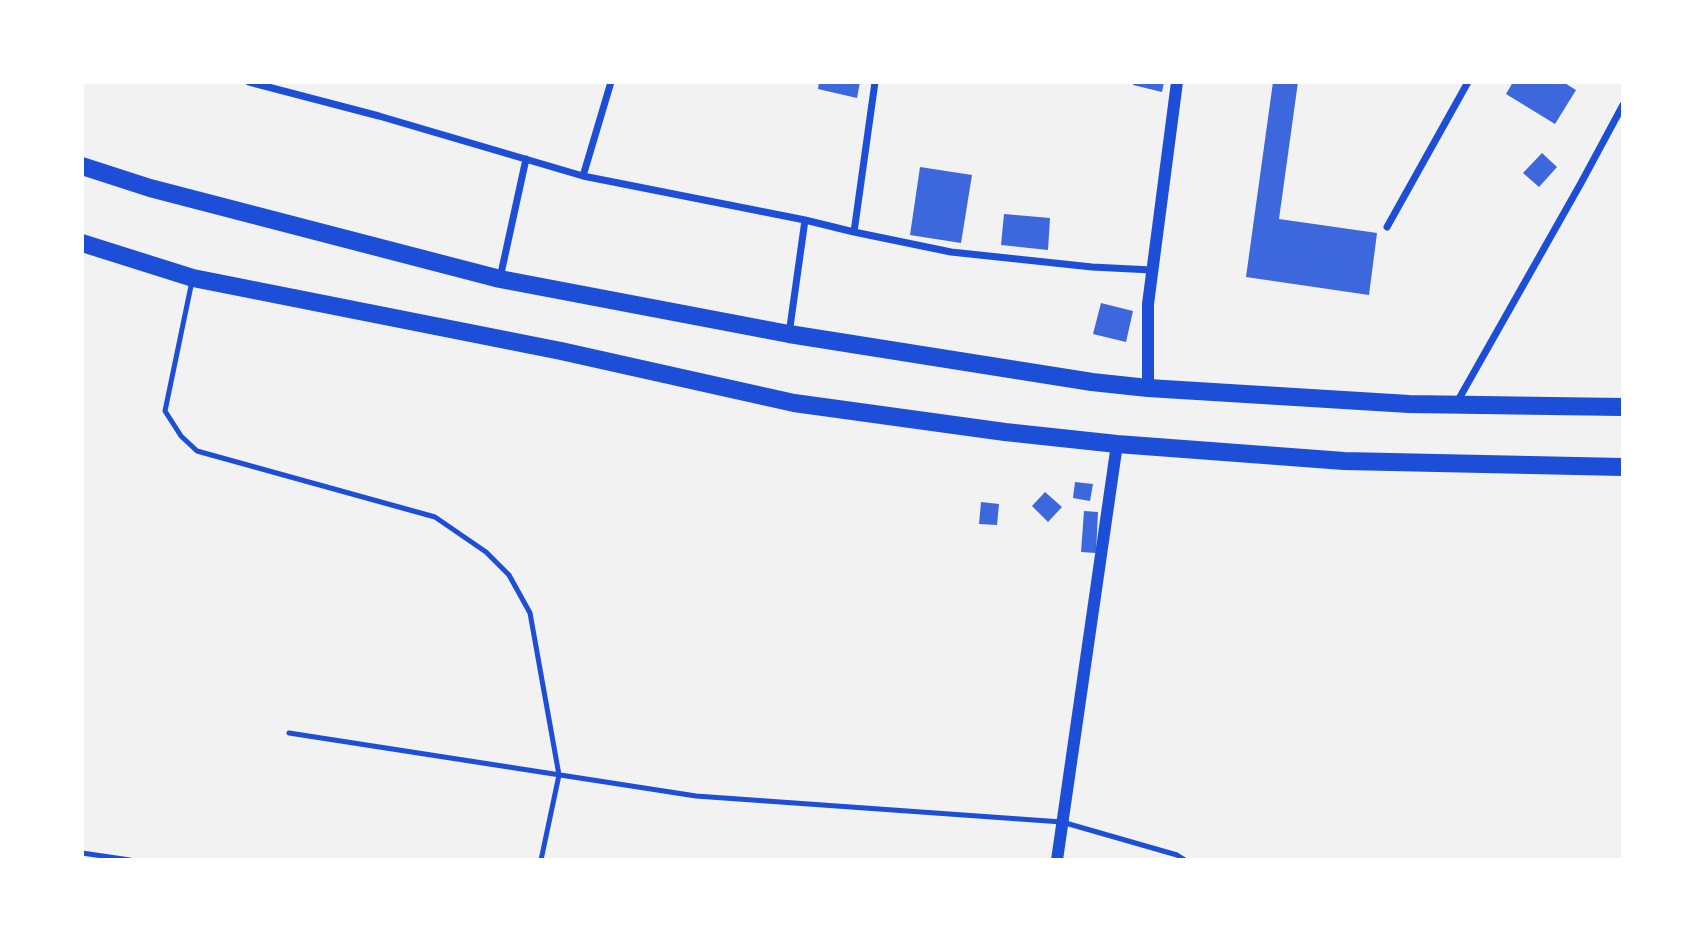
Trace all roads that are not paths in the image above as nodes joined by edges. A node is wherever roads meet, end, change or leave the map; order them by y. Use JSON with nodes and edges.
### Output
{"nodes":[{"id":1,"x":249,"y":82,"type":"edge"},
{"id":2,"x":611,"y":82,"type":"edge"},
{"id":3,"x":875,"y":82,"type":"edge"},
{"id":4,"x":1178,"y":82,"type":"edge"},
{"id":5,"x":1468,"y":82,"type":"edge"},
{"id":6,"x":1623,"y":105,"type":"edge"},
{"id":7,"x":526,"y":159,"type":"junction"},
{"id":8,"x":82,"y":166,"type":"edge"},
{"id":9,"x":583,"y":176,"type":"junction"},
{"id":10,"x":804,"y":220,"type":"junction"},
{"id":11,"x":1387,"y":227,"type":"dead end"},
{"id":12,"x":854,"y":232,"type":"junction"},
{"id":13,"x":82,"y":243,"type":"edge"},
{"id":14,"x":1152,"y":270,"type":"junction"},
{"id":15,"x":193,"y":278,"type":"junction"},
{"id":16,"x":500,"y":279,"type":"junction"},
{"id":17,"x":789,"y":334,"type":"junction"},
{"id":18,"x":1148,"y":388,"type":"junction"},
{"id":19,"x":1456,"y":405,"type":"junction"},
{"id":20,"x":1623,"y":407,"type":"edge"},
{"id":21,"x":1116,"y":444,"type":"junction"},
{"id":22,"x":1623,"y":467,"type":"edge"},
{"id":23,"x":289,"y":733,"type":"dead end"},
{"id":24,"x":559,"y":775,"type":"junction"},
{"id":25,"x":1062,"y":822,"type":"junction"},
{"id":26,"x":82,"y":853,"type":"edge"},
{"id":27,"x":130,"y":860,"type":"edge"},
{"id":28,"x":541,"y":860,"type":"edge"},
{"id":29,"x":1057,"y":860,"type":"edge"},
{"id":30,"x":1185,"y":860,"type":"edge"}],
"edges":[{"from":1,"to":7,"type":"street"},
{"from":2,"to":9,"type":"street"},
{"from":3,"to":12,"type":"street"},
{"from":4,"to":14,"type":"street"},
{"from":5,"to":11,"type":"street"},
{"from":6,"to":19,"type":"street"},
{"from":7,"to":9,"type":"street"},
{"from":7,"to":16,"type":"street"},
{"from":8,"to":16,"type":"main road"},
{"from":9,"to":10,"type":"street"},
{"from":10,"to":12,"type":"street"},
{"from":10,"to":17,"type":"street"},
{"from":12,"to":14,"type":"street"},
{"from":13,"to":15,"type":"main road"},
{"from":14,"to":18,"type":"street"},
{"from":15,"to":21,"type":"main road"},
{"from":15,"to":24,"type":"lane"},
{"from":16,"to":17,"type":"main road"},
{"from":17,"to":18,"type":"main road"},
{"from":18,"to":19,"type":"main road"},
{"from":19,"to":20,"type":"main road"},
{"from":21,"to":22,"type":"main road"},
{"from":21,"to":25,"type":"street"},
{"from":23,"to":24,"type":"lane"},
{"from":24,"to":25,"type":"lane"},
{"from":24,"to":28,"type":"lane"},
{"from":25,"to":29,"type":"street"},
{"from":25,"to":30,"type":"lane"},
{"from":26,"to":27,"type":"lane"}]}
